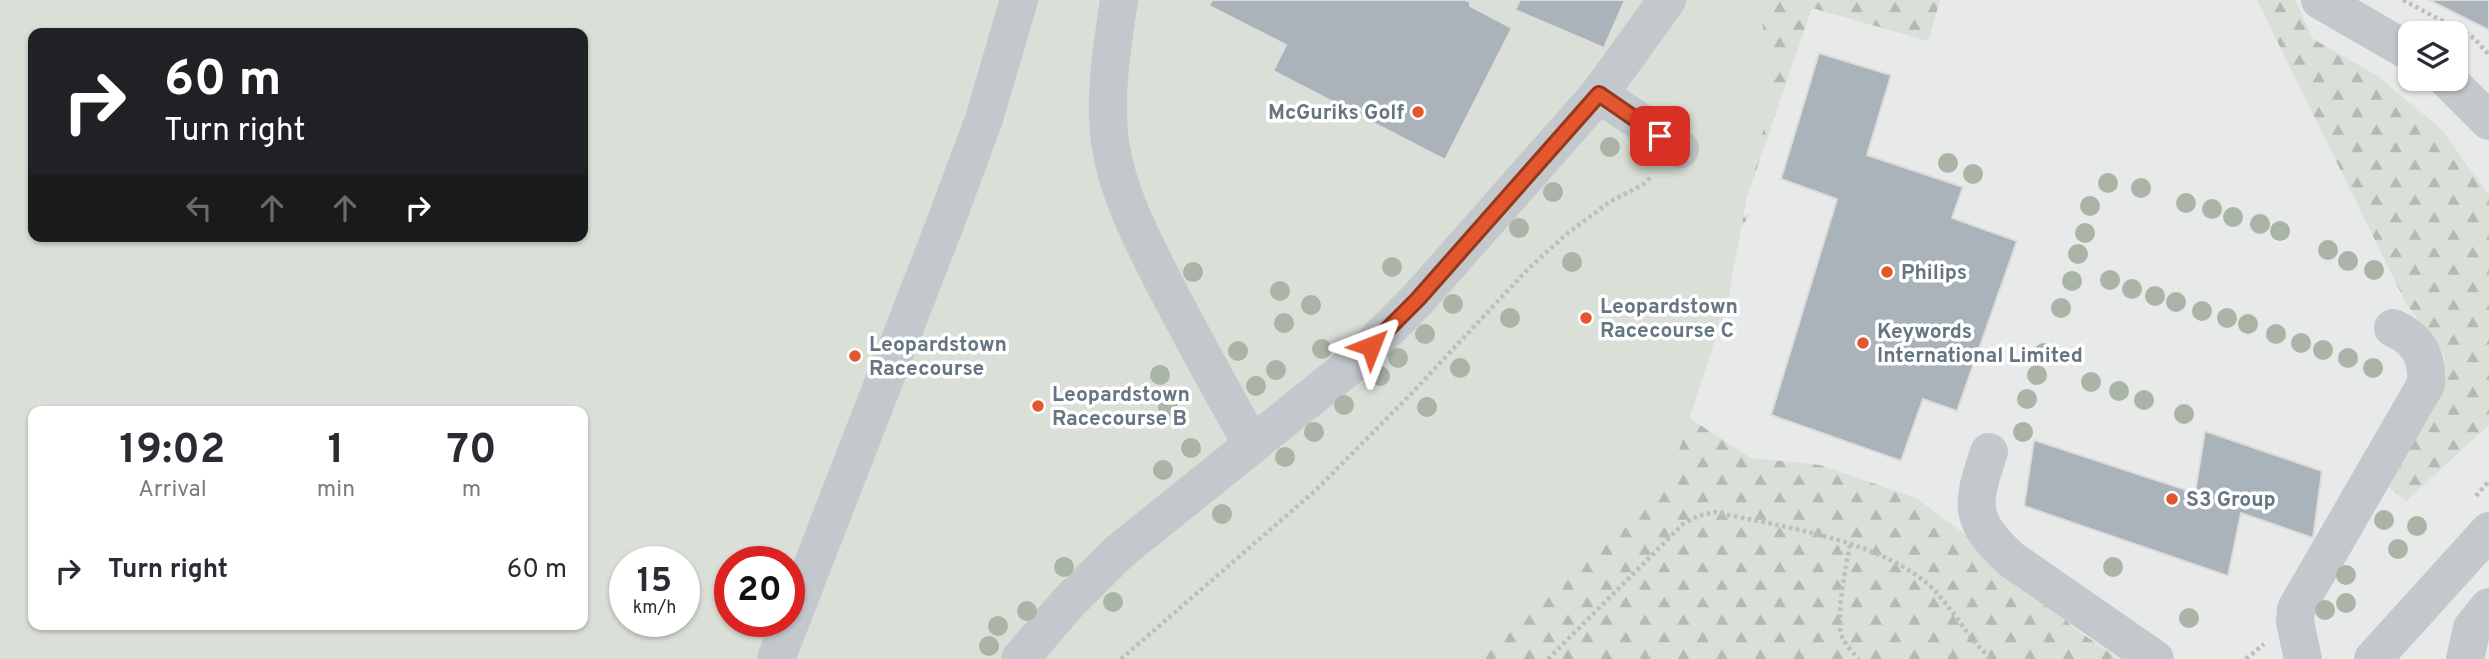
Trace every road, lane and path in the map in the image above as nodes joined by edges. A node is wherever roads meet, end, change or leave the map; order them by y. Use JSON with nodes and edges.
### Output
{"nodes":[{"id":1,"x":1019,"y":0,"type":"edge"},
{"id":2,"x":1119,"y":0,"type":"edge"},
{"id":3,"x":1667,"y":0,"type":"edge"},
{"id":4,"x":2320,"y":0,"type":"edge"},
{"id":5,"x":2403,"y":0,"type":"edge"},
{"id":6,"x":2398,"y":45,"type":"edge"},
{"id":7,"x":2489,"y":55,"type":"edge"},
{"id":8,"x":2458,"y":91,"type":"edge"},
{"id":9,"x":1599,"y":94,"type":"junction"},
{"id":10,"x":2489,"y":121,"type":"edge"},
{"id":11,"x":1681,"y":149,"type":"joint"},
{"id":12,"x":2393,"y":328,"type":"dead end"},
{"id":13,"x":1252,"y":445,"type":"junction"},
{"id":14,"x":1989,"y":452,"type":"dead end"},
{"id":15,"x":2489,"y":531,"type":"edge"},
{"id":16,"x":1850,"y":545,"type":"junction"},
{"id":17,"x":2489,"y":607,"type":"edge"},
{"id":18,"x":776,"y":659,"type":"edge"},
{"id":19,"x":1020,"y":659,"type":"edge"},
{"id":20,"x":1121,"y":659,"type":"edge"},
{"id":21,"x":1548,"y":659,"type":"edge"},
{"id":22,"x":1859,"y":659,"type":"edge"},
{"id":23,"x":1991,"y":659,"type":"edge"},
{"id":24,"x":2155,"y":659,"type":"edge"},
{"id":25,"x":2303,"y":659,"type":"edge"},
{"id":26,"x":2373,"y":659,"type":"edge"},
{"id":27,"x":2465,"y":659,"type":"edge"}],
"edges":[{"from":1,"to":18,"type":"lane"},
{"from":2,"to":13,"type":"lane"},
{"from":3,"to":9,"type":"lane"},
{"from":4,"to":6,"type":"lane"},
{"from":5,"to":7,"type":"path"},
{"from":8,"to":10,"type":"lane"},
{"from":9,"to":11,"type":"lane"},
{"from":9,"to":13,"type":"lane"},
{"from":11,"to":20,"type":"path"},
{"from":12,"to":25,"type":"lane"},
{"from":13,"to":19,"type":"lane"},
{"from":14,"to":24,"type":"lane"},
{"from":15,"to":26,"type":"lane"},
{"from":16,"to":21,"type":"path"},
{"from":16,"to":22,"type":"path"},
{"from":16,"to":23,"type":"path"},
{"from":17,"to":27,"type":"lane"}]}
